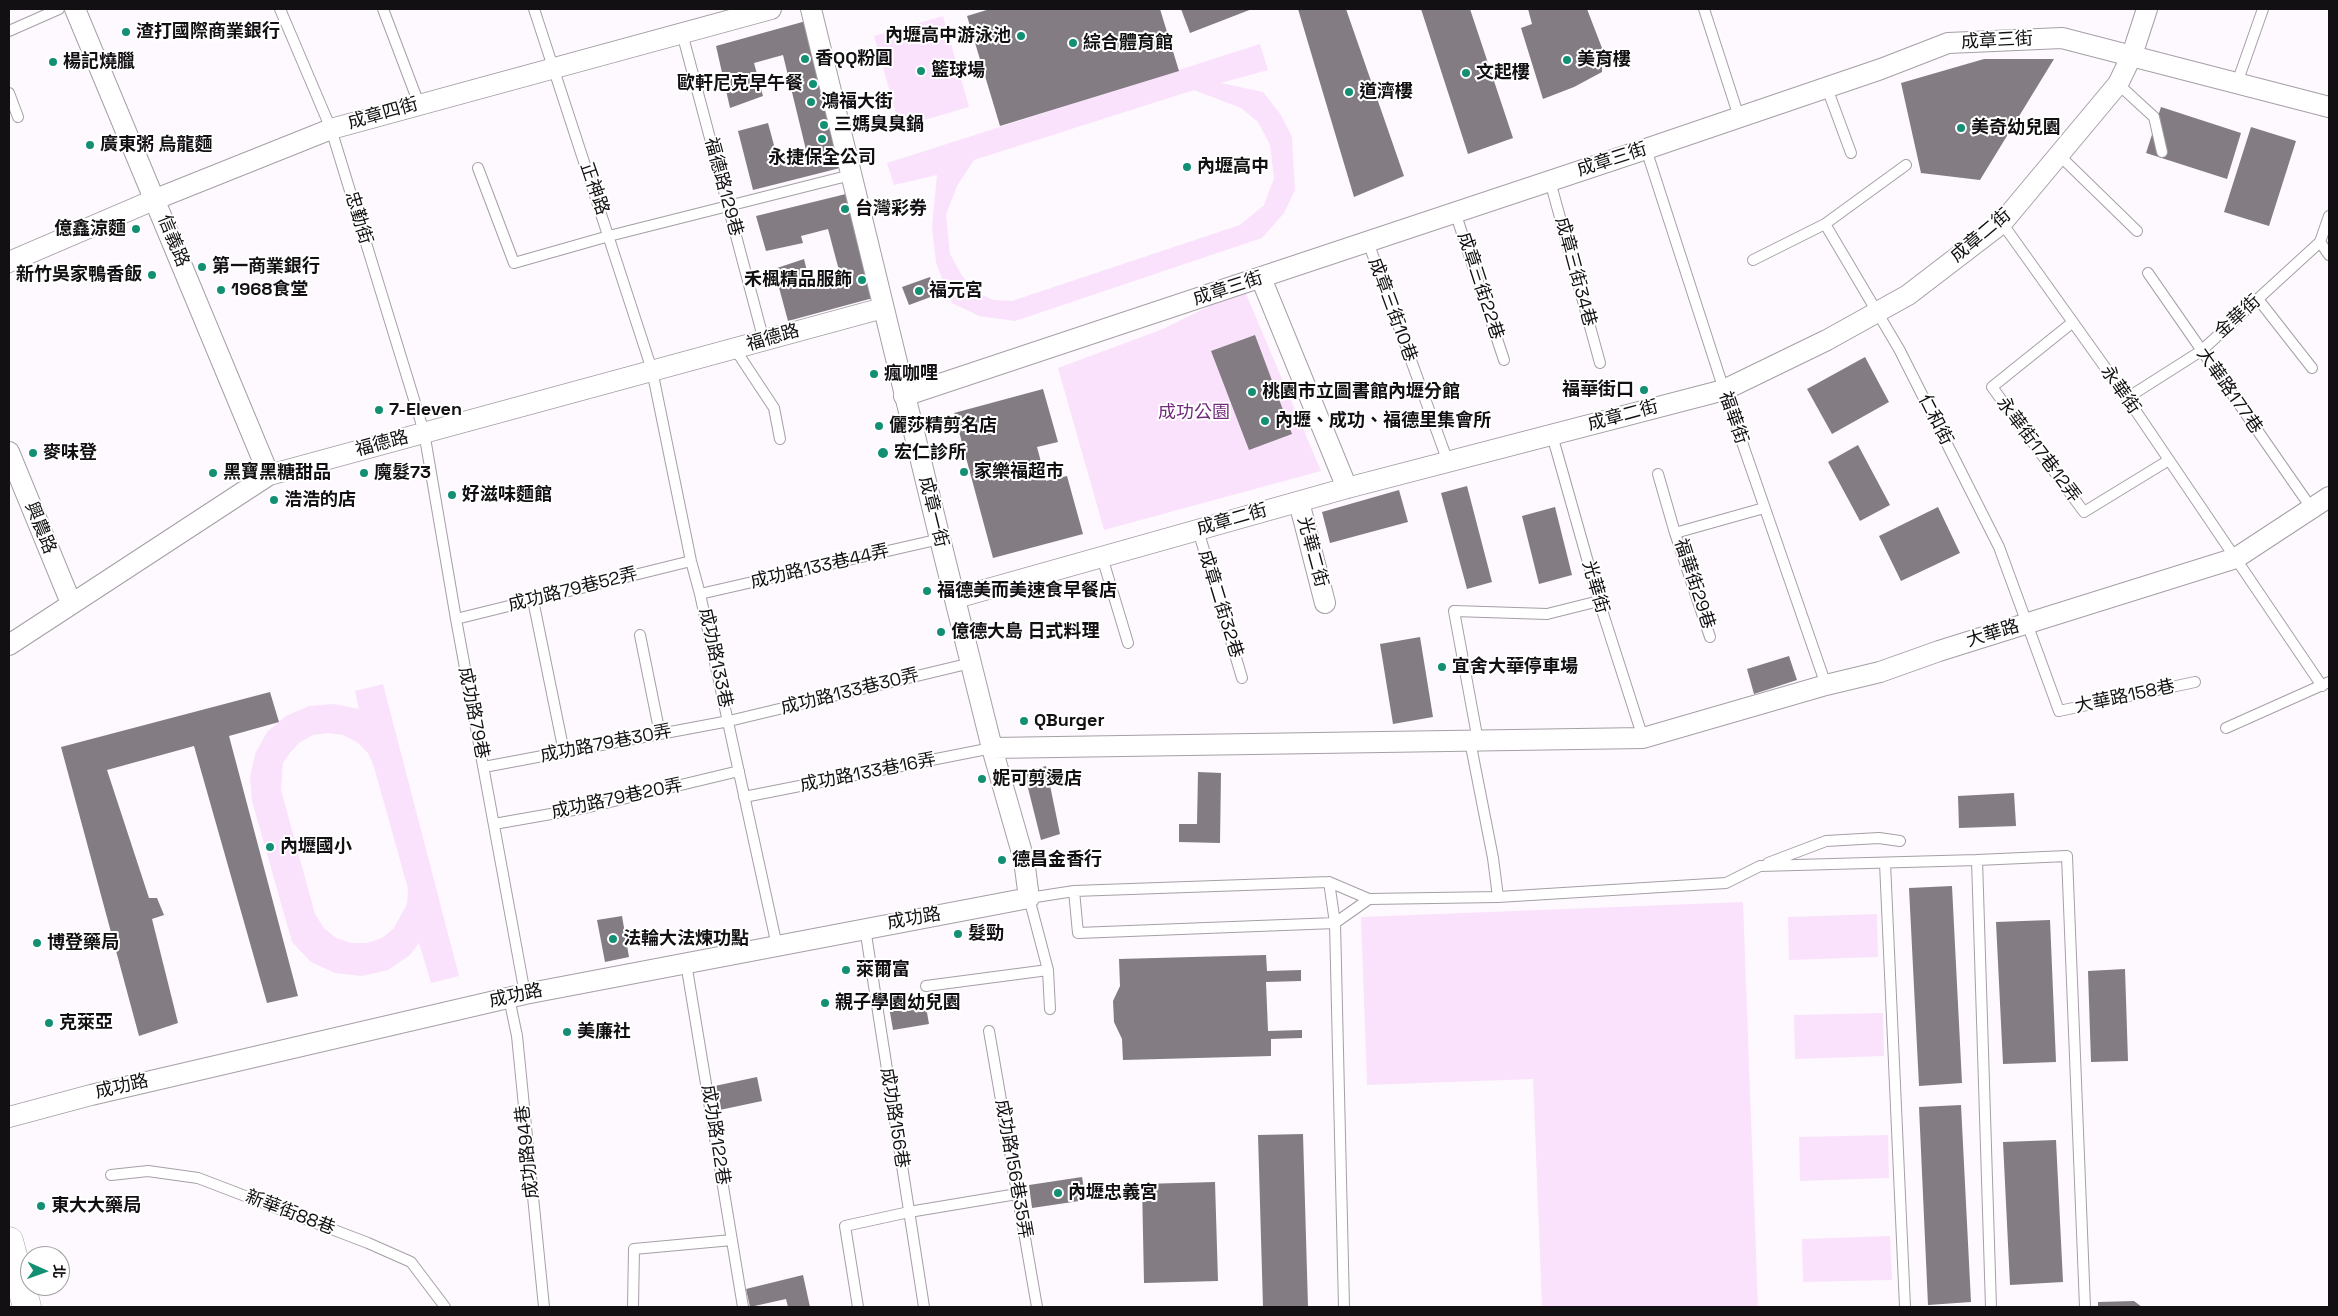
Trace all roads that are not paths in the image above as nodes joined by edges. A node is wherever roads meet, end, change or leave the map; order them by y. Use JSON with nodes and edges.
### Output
{"nodes":[{"id":1,"x":59,"y":9,"type":"edge"},
{"id":2,"x":75,"y":9,"type":"edge"},
{"id":3,"x":280,"y":9,"type":"edge"},
{"id":4,"x":383,"y":9,"type":"edge"},
{"id":5,"x":534,"y":9,"type":"edge"},
{"id":6,"x":771,"y":9,"type":"edge"},
{"id":7,"x":811,"y":9,"type":"edge"},
{"id":8,"x":1704,"y":9,"type":"edge"},
{"id":9,"x":2147,"y":9,"type":"edge"},
{"id":10,"x":2263,"y":9,"type":"edge"},
{"id":11,"x":9,"y":32,"type":"edge"},
{"id":12,"x":682,"y":33,"type":"junction"},
{"id":13,"x":2132,"y":55,"type":"junction"},
{"id":14,"x":552,"y":68,"type":"junction"},
{"id":15,"x":2237,"y":83,"type":"junction"},
{"id":16,"x":2118,"y":84,"type":"junction"},
{"id":17,"x":1827,"y":88,"type":"junction"},
{"id":18,"x":9,"y":93,"type":"edge"},
{"id":19,"x":419,"y":104,"type":"junction"},
{"id":20,"x":2329,"y":107,"type":"edge"},
{"id":21,"x":18,"y":117,"type":"dead end"},
{"id":22,"x":1739,"y":117,"type":"junction"},
{"id":23,"x":331,"y":129,"type":"junction"},
{"id":24,"x":1646,"y":149,"type":"junction"},
{"id":25,"x":1851,"y":152,"type":"dead end"},
{"id":26,"x":2162,"y":152,"type":"dead end"},
{"id":27,"x":2060,"y":155,"type":"junction"},
{"id":28,"x":1906,"y":165,"type":"dead end"},
{"id":29,"x":478,"y":168,"type":"dead end"},
{"id":30,"x":851,"y":175,"type":"junction"},
{"id":31,"x":1550,"y":181,"type":"junction"},
{"id":32,"x":156,"y":199,"type":"junction"},
{"id":33,"x":728,"y":205,"type":"junction"},
{"id":34,"x":1455,"y":212,"type":"junction"},
{"id":35,"x":2329,"y":216,"type":"edge"},
{"id":36,"x":2002,"y":223,"type":"junction"},
{"id":37,"x":1825,"y":224,"type":"junction"},
{"id":38,"x":2137,"y":231,"type":"dead end"},
{"id":39,"x":609,"y":236,"type":"junction"},
{"id":40,"x":1368,"y":242,"type":"junction"},
{"id":41,"x":2320,"y":242,"type":"junction"},
{"id":42,"x":2329,"y":255,"type":"edge"},
{"id":43,"x":1752,"y":260,"type":"dead end"},
{"id":44,"x":9,"y":262,"type":"edge"},
{"id":45,"x":2148,"y":273,"type":"dead end"},
{"id":46,"x":1261,"y":278,"type":"junction"},
{"id":47,"x":2258,"y":299,"type":"junction"},
{"id":48,"x":883,"y":308,"type":"junction"},
{"id":49,"x":1876,"y":313,"type":"junction"},
{"id":50,"x":2072,"y":322,"type":"junction"},
{"id":51,"x":764,"y":341,"type":"junction"},
{"id":52,"x":734,"y":349,"type":"junction"},
{"id":53,"x":2201,"y":351,"type":"junction"},
{"id":54,"x":1504,"y":360,"type":"dead end"},
{"id":55,"x":1600,"y":363,"type":"dead end"},
{"id":56,"x":2312,"y":368,"type":"dead end"},
{"id":57,"x":652,"y":370,"type":"junction"},
{"id":58,"x":1724,"y":390,"type":"junction"},
{"id":59,"x":904,"y":396,"type":"junction"},
{"id":60,"x":2126,"y":398,"type":"junction"},
{"id":61,"x":424,"y":432,"type":"junction"},
{"id":62,"x":1552,"y":435,"type":"junction"},
{"id":63,"x":780,"y":439,"type":"dead end"},
{"id":64,"x":9,"y":452,"type":"edge"},
{"id":65,"x":2169,"y":460,"type":"junction"},
{"id":66,"x":1448,"y":462,"type":"junction"},
{"id":67,"x":1658,"y":474,"type":"dead end"},
{"id":68,"x":269,"y":475,"type":"junction"},
{"id":69,"x":1347,"y":488,"type":"junction"},
{"id":70,"x":2329,"y":498,"type":"edge"},
{"id":71,"x":1298,"y":502,"type":"junction"},
{"id":72,"x":1764,"y":508,"type":"junction"},
{"id":73,"x":2312,"y":509,"type":"junction"},
{"id":74,"x":1198,"y":530,"type":"junction"},
{"id":75,"x":1675,"y":533,"type":"junction"},
{"id":76,"x":940,"y":539,"type":"junction"},
{"id":77,"x":1102,"y":557,"type":"junction"},
{"id":78,"x":2236,"y":558,"type":"junction"},
{"id":79,"x":691,"y":561,"type":"junction"},
{"id":80,"x":700,"y":594,"type":"junction"},
{"id":81,"x":956,"y":598,"type":"junction"},
{"id":82,"x":534,"y":600,"type":"junction"},
{"id":83,"x":1599,"y":601,"type":"junction"},
{"id":84,"x":71,"y":603,"type":"junction"},
{"id":85,"x":1325,"y":603,"type":"dead end"},
{"id":86,"x":456,"y":619,"type":"junction"},
{"id":87,"x":2027,"y":624,"type":"junction"},
{"id":88,"x":640,"y":635,"type":"dead end"},
{"id":89,"x":1710,"y":637,"type":"dead end"},
{"id":90,"x":1128,"y":643,"type":"dead end"},
{"id":91,"x":9,"y":645,"type":"edge"},
{"id":92,"x":971,"y":663,"type":"junction"},
{"id":93,"x":1242,"y":678,"type":"dead end"},
{"id":94,"x":2195,"y":682,"type":"dead end"},
{"id":95,"x":2326,"y":684,"type":"edge"},
{"id":96,"x":1826,"y":685,"type":"junction"},
{"id":97,"x":728,"y":722,"type":"junction"},
{"id":98,"x":2226,"y":728,"type":"dead end"},
{"id":99,"x":660,"y":734,"type":"junction"},
{"id":100,"x":1643,"y":738,"type":"junction"},
{"id":101,"x":1474,"y":741,"type":"junction"},
{"id":102,"x":992,"y":748,"type":"junction"},
{"id":103,"x":564,"y":752,"type":"junction"},
{"id":104,"x":484,"y":767,"type":"junction"},
{"id":105,"x":739,"y":771,"type":"junction"},
{"id":106,"x":744,"y":797,"type":"junction"},
{"id":107,"x":494,"y":824,"type":"junction"},
{"id":108,"x":1900,"y":841,"type":"dead end"},
{"id":109,"x":1977,"y":860,"type":"junction"},
{"id":110,"x":1885,"y":863,"type":"junction"},
{"id":111,"x":1760,"y":866,"type":"junction"},
{"id":112,"x":1329,"y":882,"type":"junction"},
{"id":113,"x":1074,"y":891,"type":"junction"},
{"id":114,"x":1498,"y":897,"type":"junction"},
{"id":115,"x":1029,"y":898,"type":"junction"},
{"id":116,"x":1369,"y":899,"type":"junction"},
{"id":117,"x":1335,"y":923,"type":"junction"},
{"id":118,"x":865,"y":928,"type":"junction"},
{"id":119,"x":777,"y":946,"type":"junction"},
{"id":120,"x":686,"y":963,"type":"junction"},
{"id":121,"x":1048,"y":970,"type":"junction"},
{"id":122,"x":926,"y":986,"type":"dead end"},
{"id":123,"x":517,"y":996,"type":"junction"},
{"id":124,"x":1050,"y":1008,"type":"dead end"},
{"id":125,"x":989,"y":1031,"type":"dead end"},
{"id":126,"x":9,"y":1116,"type":"edge"},
{"id":127,"x":111,"y":1176,"type":"dead end"},
{"id":128,"x":1017,"y":1194,"type":"junction"},
{"id":129,"x":909,"y":1212,"type":"junction"},
{"id":130,"x":732,"y":1240,"type":"junction"},
{"id":131,"x":9,"y":1241,"type":"edge"},
{"id":132,"x":27,"y":1307,"type":"edge"},
{"id":133,"x":445,"y":1307,"type":"edge"},
{"id":134,"x":544,"y":1307,"type":"edge"},
{"id":135,"x":633,"y":1307,"type":"edge"},
{"id":136,"x":743,"y":1307,"type":"edge"},
{"id":137,"x":858,"y":1307,"type":"edge"},
{"id":138,"x":924,"y":1307,"type":"edge"},
{"id":139,"x":1038,"y":1307,"type":"edge"},
{"id":140,"x":1344,"y":1307,"type":"edge"},
{"id":141,"x":1904,"y":1307,"type":"edge"},
{"id":142,"x":1991,"y":1307,"type":"edge"},
{"id":143,"x":2085,"y":1307,"type":"edge"}],
"edges":[{"from":1,"to":11,"type":"lane"},
{"from":2,"to":32,"type":"street","name":"信義路"},
{"from":3,"to":23,"type":"lane","name":"忠勤街"},
{"from":4,"to":19,"type":"lane"},
{"from":5,"to":14,"type":"lane","name":"正神路"},
{"from":6,"to":12,"type":"street","name":"成章四街"},
{"from":7,"to":30,"type":"street","name":"成章一街"},
{"from":8,"to":22,"type":"lane"},
{"from":9,"to":13,"type":"street","name":"成章二街"},
{"from":10,"to":15,"type":"lane"},
{"from":12,"to":14,"type":"street","name":"成章四街"},
{"from":12,"to":33,"type":"lane","name":"福德路129巷"},
{"from":13,"to":15,"type":"street","name":"成章三街"},
{"from":13,"to":16,"type":"street","name":"成章二街"},
{"from":13,"to":17,"type":"street","name":"成章三街"},
{"from":14,"to":19,"type":"street","name":"成章四街"},
{"from":14,"to":39,"type":"lane","name":"正神路"},
{"from":15,"to":20,"type":"street","name":"成章三街"},
{"from":16,"to":26,"type":"lane"},
{"from":16,"to":27,"type":"street","name":"成章二街"},
{"from":17,"to":22,"type":"street","name":"成章三街"},
{"from":17,"to":25,"type":"lane"},
{"from":18,"to":21,"type":"lane"},
{"from":19,"to":23,"type":"street","name":"成章四街"},
{"from":22,"to":24,"type":"street","name":"成章三街"},
{"from":23,"to":32,"type":"street","name":"成章四街"},
{"from":23,"to":61,"type":"lane","name":"忠勤街"},
{"from":24,"to":31,"type":"street","name":"成章三街"},
{"from":24,"to":58,"type":"lane","name":"福華街"},
{"from":27,"to":36,"type":"street","name":"成章二街"},
{"from":27,"to":38,"type":"lane"},
{"from":28,"to":37,"type":"lane"},
{"from":29,"to":39,"type":"lane"},
{"from":30,"to":33,"type":"lane"},
{"from":30,"to":48,"type":"street","name":"成章一街"},
{"from":31,"to":34,"type":"street","name":"成章三街"},
{"from":31,"to":55,"type":"lane","name":"成章三街34巷"},
{"from":32,"to":44,"type":"street","name":"成章四街"},
{"from":32,"to":68,"type":"street","name":"信義路"},
{"from":33,"to":39,"type":"lane"},
{"from":33,"to":51,"type":"lane","name":"福德路129巷"},
{"from":34,"to":40,"type":"street","name":"成章三街"},
{"from":34,"to":54,"type":"lane","name":"成章三街22巷"},
{"from":35,"to":41,"type":"lane","name":"金華街"},
{"from":36,"to":49,"type":"street","name":"成章二街"},
{"from":36,"to":50,"type":"lane","name":"永華街"},
{"from":37,"to":43,"type":"lane"},
{"from":37,"to":49,"type":"lane","name":"仁和街"},
{"from":39,"to":57,"type":"lane","name":"正神路"},
{"from":40,"to":46,"type":"street","name":"成章三街"},
{"from":40,"to":66,"type":"lane","name":"成章三街10巷"},
{"from":41,"to":42,"type":"lane"},
{"from":41,"to":47,"type":"lane","name":"金華街"},
{"from":45,"to":53,"type":"lane","name":"大華路177巷"},
{"from":46,"to":59,"type":"street","name":"成章三街"},
{"from":46,"to":69,"type":"street"},
{"from":47,"to":53,"type":"lane","name":"金華街"},
{"from":47,"to":56,"type":"lane"},
{"from":48,"to":51,"type":"street","name":"福德路"},
{"from":48,"to":59,"type":"street","name":"成章一街"},
{"from":49,"to":58,"type":"street","name":"成章二街"},
{"from":49,"to":87,"type":"lane","name":"仁和街"},
{"from":50,"to":60,"type":"lane","name":"永華街"},
{"from":50,"to":65,"type":"lane","name":"永華街17巷12弄"},
{"from":51,"to":52,"type":"street","name":"福德路"},
{"from":52,"to":57,"type":"street","name":"福德路"},
{"from":52,"to":63,"type":"lane"},
{"from":53,"to":60,"type":"lane","name":"金華街"},
{"from":53,"to":73,"type":"lane","name":"大華路177巷"},
{"from":57,"to":61,"type":"street","name":"福德路"},
{"from":57,"to":79,"type":"lane","name":"成功路133巷"},
{"from":58,"to":62,"type":"street","name":"成章二街"},
{"from":58,"to":72,"type":"lane","name":"福華街"},
{"from":59,"to":76,"type":"street","name":"成章一街"},
{"from":60,"to":65,"type":"lane","name":"永華街"},
{"from":61,"to":68,"type":"street","name":"福德路"},
{"from":61,"to":86,"type":"lane","name":"成功路79巷"},
{"from":62,"to":66,"type":"street","name":"成章二街"},
{"from":62,"to":83,"type":"lane","name":"光華街"},
{"from":64,"to":84,"type":"street","name":"興農路"},
{"from":65,"to":78,"type":"lane","name":"永華街"},
{"from":66,"to":69,"type":"street","name":"成章二街"},
{"from":67,"to":75,"type":"lane"},
{"from":68,"to":84,"type":"street","name":"福德路"},
{"from":69,"to":71,"type":"street","name":"成章二街"},
{"from":70,"to":73,"type":"street","name":"大華路"},
{"from":71,"to":74,"type":"street","name":"成章二街"},
{"from":71,"to":85,"type":"street","name":"光華二街"},
{"from":72,"to":75,"type":"lane","name":"福華街29巷"},
{"from":72,"to":96,"type":"lane","name":"福華街"},
{"from":73,"to":78,"type":"street","name":"大華路"},
{"from":74,"to":77,"type":"street","name":"成章二街"},
{"from":74,"to":93,"type":"lane","name":"成章二街32巷"},
{"from":75,"to":89,"type":"lane","name":"福華街29巷"},
{"from":76,"to":80,"type":"lane","name":"成功路133巷44弄"},
{"from":76,"to":81,"type":"street","name":"成章一街"},
{"from":77,"to":81,"type":"street","name":"成章二街"},
{"from":77,"to":90,"type":"lane"},
{"from":78,"to":87,"type":"street","name":"大華路"},
{"from":78,"to":95,"type":"lane","name":"永華街"},
{"from":79,"to":80,"type":"lane","name":"成功路133巷"},
{"from":79,"to":82,"type":"lane","name":"成功路79巷52弄"},
{"from":80,"to":97,"type":"lane","name":"成功路133巷"},
{"from":81,"to":92,"type":"street","name":"成章一街"},
{"from":82,"to":86,"type":"lane","name":"成功路79巷52弄"},
{"from":82,"to":103,"type":"lane"},
{"from":83,"to":100,"type":"lane","name":"光華街"},
{"from":83,"to":101,"type":"lane"},
{"from":84,"to":91,"type":"street","name":"福德路"},
{"from":86,"to":104,"type":"lane","name":"成功路79巷"},
{"from":87,"to":94,"type":"lane","name":"大華路158巷"},
{"from":87,"to":96,"type":"street","name":"大華路"},
{"from":88,"to":99,"type":"lane"},
{"from":92,"to":97,"type":"lane","name":"成功路133巷30弄"},
{"from":92,"to":102,"type":"street","name":"成章一街"},
{"from":95,"to":98,"type":"lane"},
{"from":96,"to":100,"type":"street","name":"大華路"},
{"from":97,"to":99,"type":"lane","name":"成功路79巷30弄"},
{"from":97,"to":105,"type":"lane","name":"成功路133巷"},
{"from":99,"to":103,"type":"lane","name":"成功路79巷30弄"},
{"from":100,"to":101,"type":"street","name":"大華路"},
{"from":101,"to":102,"type":"street","name":"大華路"},
{"from":101,"to":114,"type":"lane"},
{"from":102,"to":106,"type":"lane","name":"成功路133巷16弄"},
{"from":102,"to":115,"type":"street","name":"成章一街"},
{"from":103,"to":104,"type":"lane","name":"成功路79巷30弄"},
{"from":104,"to":107,"type":"lane","name":"成功路79巷"},
{"from":105,"to":106,"type":"lane","name":"成功路133巷"},
{"from":105,"to":107,"type":"lane","name":"成功路79巷20弄"},
{"from":106,"to":119,"type":"lane","name":"成功路133巷"},
{"from":107,"to":123,"type":"lane","name":"成功路79巷"},
{"from":108,"to":111,"type":"lane"},
{"from":109,"to":110,"type":"lane"},
{"from":109,"to":142,"type":"lane"},
{"from":109,"to":143,"type":"lane"},
{"from":110,"to":111,"type":"lane"},
{"from":110,"to":141,"type":"lane"},
{"from":111,"to":114,"type":"lane"},
{"from":112,"to":113,"type":"lane"},
{"from":112,"to":116,"type":"lane"},
{"from":112,"to":117,"type":"lane"},
{"from":113,"to":115,"type":"lane"},
{"from":113,"to":117,"type":"lane"},
{"from":114,"to":116,"type":"lane"},
{"from":115,"to":118,"type":"street","name":"成功路"},
{"from":115,"to":121,"type":"lane"},
{"from":116,"to":117,"type":"lane"},
{"from":117,"to":140,"type":"lane"},
{"from":118,"to":119,"type":"street","name":"成功路"},
{"from":118,"to":129,"type":"lane","name":"成功路156巷"},
{"from":119,"to":120,"type":"street","name":"成功路"},
{"from":120,"to":123,"type":"street","name":"成功路"},
{"from":120,"to":130,"type":"lane","name":"成功路122巷"},
{"from":121,"to":122,"type":"lane"},
{"from":121,"to":124,"type":"lane"},
{"from":123,"to":126,"type":"street","name":"成功路"},
{"from":123,"to":134,"type":"lane","name":"成功路94巷"},
{"from":125,"to":128,"type":"lane","name":"成功路156巷35弄"},
{"from":127,"to":133,"type":"lane","name":"新華街88巷"},
{"from":128,"to":129,"type":"lane"},
{"from":128,"to":139,"type":"lane","name":"成功路156巷35弄"},
{"from":129,"to":137,"type":"lane"},
{"from":129,"to":138,"type":"lane","name":"成功路156巷"},
{"from":130,"to":135,"type":"lane"},
{"from":130,"to":136,"type":"lane","name":"成功路122巷"},
{"from":131,"to":132,"type":"main road"}]}
